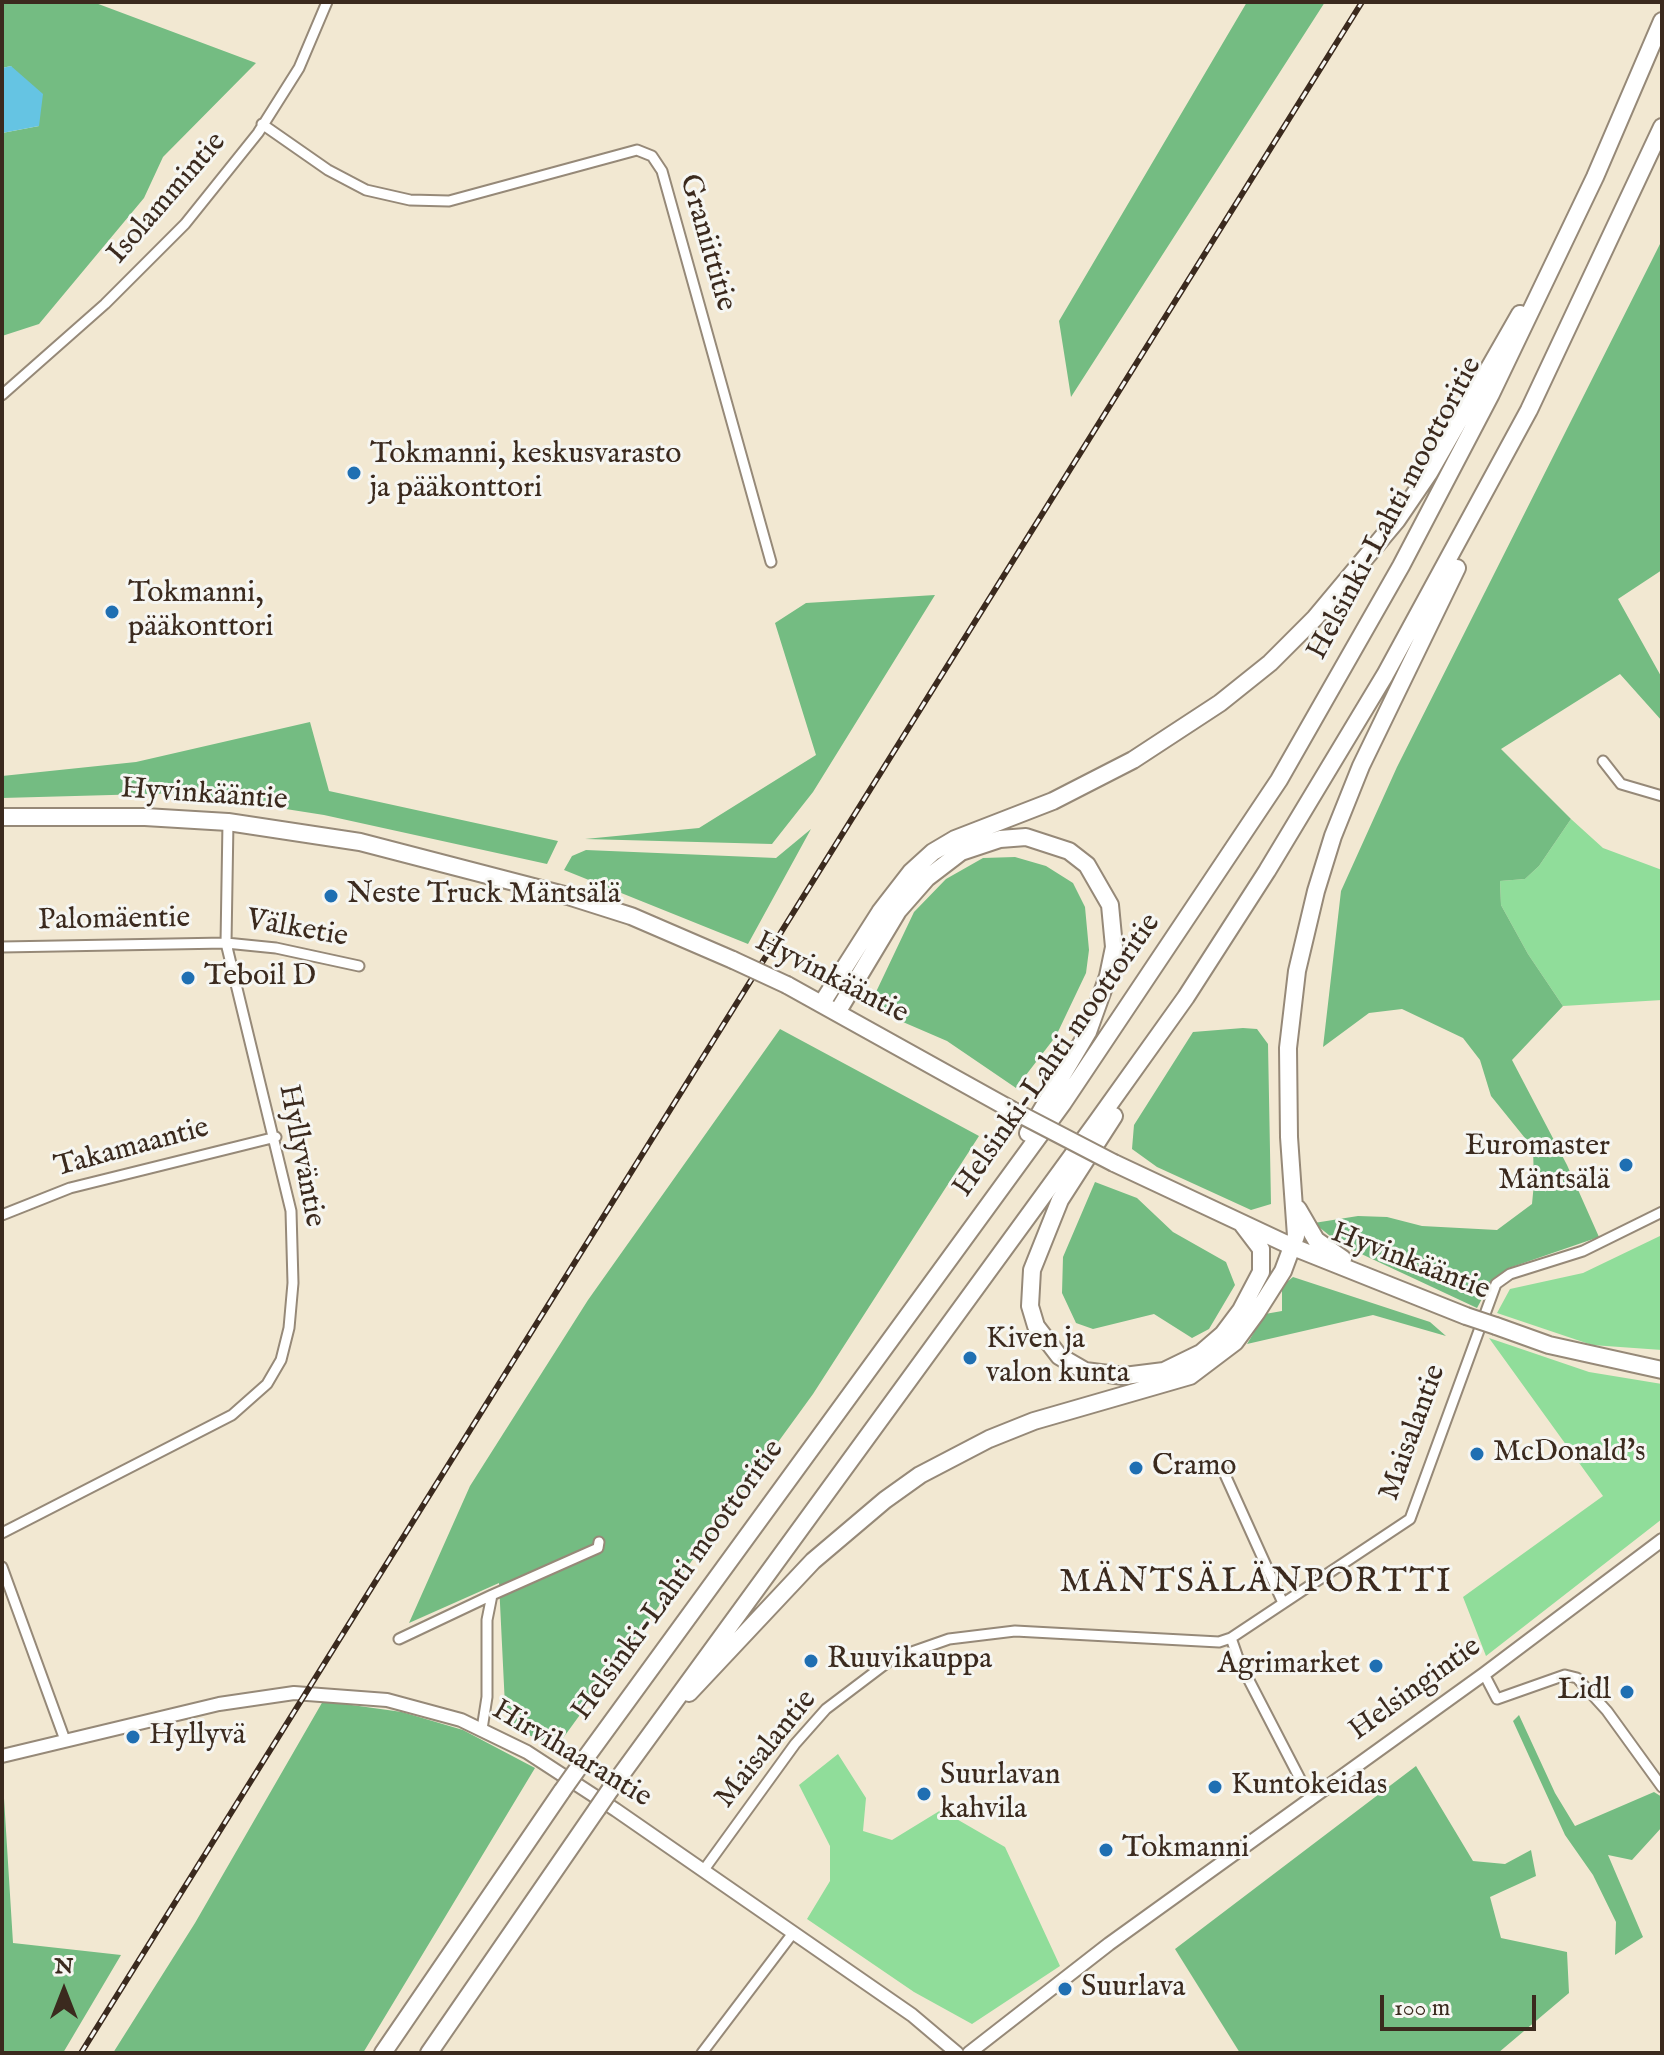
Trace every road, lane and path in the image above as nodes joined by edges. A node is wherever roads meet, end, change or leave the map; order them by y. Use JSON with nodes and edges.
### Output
{"nodes":[{"id":1,"x":327,"y":2,"type":"edge"},
{"id":2,"x":1662,"y":21,"type":"edge"},
{"id":3,"x":262,"y":124,"type":"junction"},
{"id":4,"x":1662,"y":127,"type":"edge"},
{"id":5,"x":1544,"y":286,"type":"junction"},
{"id":6,"x":2,"y":395,"type":"edge"},
{"id":7,"x":1529,"y":410,"type":"junction"},
{"id":8,"x":771,"y":562,"type":"dead end"},
{"id":9,"x":1603,"y":761,"type":"dead end"},
{"id":10,"x":1662,"y":796,"type":"edge"},
{"id":11,"x":2,"y":817,"type":"edge"},
{"id":12,"x":228,"y":822,"type":"junction"},
{"id":13,"x":226,"y":943,"type":"junction"},
{"id":14,"x":2,"y":947,"type":"edge"},
{"id":15,"x":359,"y":966,"type":"dead end"},
{"id":16,"x":1186,"y":997,"type":"junction"},
{"id":17,"x":830,"y":1007,"type":"junction"},
{"id":18,"x":276,"y":1137,"type":"junction"},
{"id":19,"x":1294,"y":1190,"type":"junction"},
{"id":20,"x":1662,"y":1212,"type":"edge"},
{"id":21,"x":2,"y":1215,"type":"edge"},
{"id":22,"x":1242,"y":1224,"type":"junction"},
{"id":23,"x":1293,"y":1247,"type":"junction"},
{"id":24,"x":1389,"y":1286,"type":"junction"},
{"id":25,"x":924,"y":1293,"type":"junction"},
{"id":26,"x":1589,"y":1355,"type":"junction"},
{"id":27,"x":1662,"y":1359,"type":"edge"},
{"id":28,"x":1662,"y":1370,"type":"edge"},
{"id":29,"x":1222,"y":1468,"type":"dead end"},
{"id":30,"x":2,"y":1533,"type":"edge"},
{"id":31,"x":1662,"y":1540,"type":"edge"},
{"id":32,"x":599,"y":1542,"type":"dead end"},
{"id":33,"x":2,"y":1567,"type":"edge"},
{"id":34,"x":492,"y":1595,"type":"junction"},
{"id":35,"x":1283,"y":1603,"type":"junction"},
{"id":36,"x":1231,"y":1638,"type":"junction"},
{"id":37,"x":399,"y":1639,"type":"dead end"},
{"id":38,"x":1484,"y":1674,"type":"junction"},
{"id":39,"x":482,"y":1729,"type":"junction"},
{"id":40,"x":654,"y":1729,"type":"junction"},
{"id":41,"x":65,"y":1740,"type":"junction"},
{"id":42,"x":2,"y":1756,"type":"edge"},
{"id":43,"x":1662,"y":1787,"type":"edge"},
{"id":44,"x":1311,"y":1800,"type":"junction"},
{"id":45,"x":703,"y":1871,"type":"junction"},
{"id":46,"x":793,"y":1933,"type":"junction"},
{"id":47,"x":383,"y":2053,"type":"edge"},
{"id":48,"x":429,"y":2053,"type":"edge"},
{"id":49,"x":702,"y":2053,"type":"edge"},
{"id":50,"x":957,"y":2053,"type":"edge"},
{"id":51,"x":969,"y":2053,"type":"edge"}],
"edges":[{"from":1,"to":3,"type":"street","name":"Isolammintie"},
{"from":2,"to":5,"type":"highway","name":"Helsinki-Lahti moottoritie"},
{"from":3,"to":6,"type":"street","name":"Isolammintie"},
{"from":3,"to":8,"type":"street","name":"Graniittitie"},
{"from":4,"to":7,"type":"highway"},
{"from":5,"to":17,"type":"highway"},
{"from":5,"to":25,"type":"highway","name":"Helsinki-Lahti moottoritie"},
{"from":7,"to":16,"type":"highway"},
{"from":7,"to":19,"type":"highway"},
{"from":9,"to":10,"type":"street"},
{"from":11,"to":12,"type":"highway","name":"Hyvinkääntie"},
{"from":12,"to":13,"type":"street","name":"Hyllyväntie"},
{"from":12,"to":17,"type":"highway","name":"Hyvinkääntie","bridge":true},
{"from":13,"to":14,"type":"street","name":"Palomäentie"},
{"from":13,"to":15,"type":"street","name":"Välketie"},
{"from":13,"to":18,"type":"street","name":"Hyllyväntie"},
{"from":16,"to":22,"type":"highway"},
{"from":16,"to":40,"type":"highway"},
{"from":17,"to":22,"type":"highway","name":"Hyvinkääntie","bridge":true},
{"from":17,"to":25,"type":"highway"},
{"from":18,"to":21,"type":"street","name":"Takamaantie"},
{"from":18,"to":30,"type":"street","name":"Hyllyväntie"},
{"from":19,"to":23,"type":"highway"},
{"from":19,"to":24,"type":"highway"},
{"from":20,"to":35,"type":"street","name":"Maisalantie"},
{"from":22,"to":23,"type":"highway","name":"Hyvinkääntie"},
{"from":23,"to":24,"type":"highway","name":"Hyvinkääntie"},
{"from":23,"to":40,"type":"highway"},
{"from":24,"to":26,"type":"highway","name":"Hyvinkääntie","bridge":true},
{"from":25,"to":47,"type":"highway","name":"Helsinki-Lahti moottoritie","bridge":true},
{"from":26,"to":27,"type":"highway","name":"Hyvinkääntie"},
{"from":26,"to":28,"type":"highway","name":"Hyvinkääntie"},
{"from":29,"to":35,"type":"street"},
{"from":31,"to":38,"type":"street","name":"Helsingintie"},
{"from":32,"to":34,"type":"street"},
{"from":33,"to":41,"type":"street"},
{"from":34,"to":37,"type":"street"},
{"from":34,"to":39,"type":"street"},
{"from":35,"to":36,"type":"street","name":"Maisalantie"},
{"from":36,"to":44,"type":"street"},
{"from":36,"to":45,"type":"street","name":"Maisalantie"},
{"from":38,"to":43,"type":"street"},
{"from":38,"to":44,"type":"street","name":"Helsingintie"},
{"from":39,"to":41,"type":"street","name":"Hirvihaarantie"},
{"from":39,"to":45,"type":"street","name":"Hirvihaarantie"},
{"from":40,"to":48,"type":"highway","bridge":true},
{"from":41,"to":42,"type":"street","name":"Hirvihaarantie"},
{"from":44,"to":51,"type":"street","name":"Helsingintie"},
{"from":45,"to":46,"type":"street","name":"Hirvihaarantie"},
{"from":46,"to":49,"type":"street"},
{"from":46,"to":50,"type":"street","name":"Hirvihaarantie"}]}
